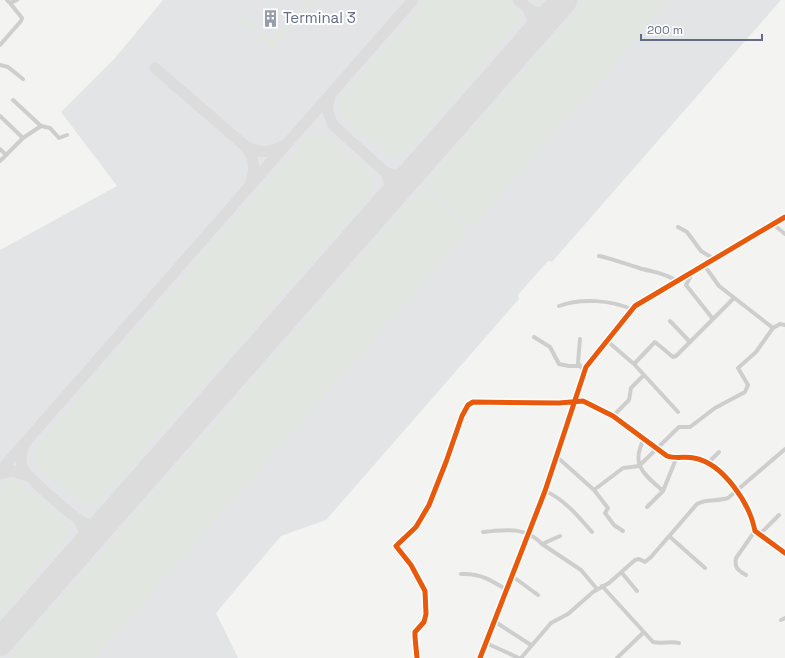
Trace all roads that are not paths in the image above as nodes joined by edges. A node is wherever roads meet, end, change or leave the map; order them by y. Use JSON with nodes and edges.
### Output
{"nodes":[{"id":1,"x":17,"y":0,"type":"edge"},
{"id":2,"x":8,"y":2,"type":"edge"},
{"id":3,"x":0,"y":45,"type":"edge"},
{"id":4,"x":0,"y":65,"type":"edge"},
{"id":5,"x":23,"y":79,"type":"dead end"},
{"id":6,"x":13,"y":100,"type":"dead end"},
{"id":7,"x":0,"y":116,"type":"edge"},
{"id":8,"x":40,"y":126,"type":"junction"},
{"id":9,"x":67,"y":135,"type":"dead end"},
{"id":10,"x":23,"y":138,"type":"junction"},
{"id":11,"x":0,"y":149,"type":"edge"},
{"id":12,"x":5,"y":154,"type":"junction"},
{"id":13,"x":0,"y":161,"type":"edge"},
{"id":14,"x":785,"y":216,"type":"edge"},
{"id":15,"x":773,"y":224,"type":"junction"},
{"id":16,"x":678,"y":227,"type":"dead end"},
{"id":17,"x":785,"y":234,"type":"edge"},
{"id":18,"x":599,"y":256,"type":"dead end"},
{"id":19,"x":714,"y":259,"type":"junction"},
{"id":20,"x":704,"y":265,"type":"junction"},
{"id":21,"x":694,"y":270,"type":"junction"},
{"id":22,"x":675,"y":280,"type":"junction"},
{"id":23,"x":734,"y":298,"type":"junction"},
{"id":24,"x":560,"y":306,"type":"dead end"},
{"id":25,"x":631,"y":309,"type":"junction"},
{"id":26,"x":713,"y":320,"type":"junction"},
{"id":27,"x":670,"y":321,"type":"dead end"},
{"id":28,"x":785,"y":325,"type":"edge"},
{"id":29,"x":773,"y":328,"type":"junction"},
{"id":30,"x":534,"y":337,"type":"dead end"},
{"id":31,"x":580,"y":339,"type":"dead end"},
{"id":32,"x":606,"y":340,"type":"junction"},
{"id":33,"x":690,"y":342,"type":"junction"},
{"id":34,"x":634,"y":364,"type":"junction"},
{"id":35,"x":579,"y":366,"type":"junction"},
{"id":36,"x":584,"y":371,"type":"junction"},
{"id":37,"x":644,"y":375,"type":"junction"},
{"id":38,"x":574,"y":402,"type":"junction"},
{"id":39,"x":678,"y":412,"type":"dead end"},
{"id":40,"x":614,"y":416,"type":"junction"},
{"id":41,"x":644,"y":439,"type":"junction"},
{"id":42,"x":785,"y":448,"type":"edge"},
{"id":43,"x":658,"y":449,"type":"junction"},
{"id":44,"x":719,"y":452,"type":"dead end"},
{"id":45,"x":556,"y":456,"type":"junction"},
{"id":46,"x":676,"y":459,"type":"junction"},
{"id":47,"x":708,"y":463,"type":"junction"},
{"id":48,"x":639,"y":466,"type":"junction"},
{"id":49,"x":545,"y":490,"type":"junction"},
{"id":50,"x":594,"y":490,"type":"junction"},
{"id":51,"x":663,"y":491,"type":"junction"},
{"id":52,"x":737,"y":491,"type":"junction"},
{"id":53,"x":647,"y":507,"type":"dead end"},
{"id":54,"x":779,"y":515,"type":"dead end"},
{"id":55,"x":623,"y":531,"type":"dead end"},
{"id":56,"x":755,"y":531,"type":"junction"},
{"id":57,"x":483,"y":532,"type":"dead end"},
{"id":58,"x":528,"y":532,"type":"junction"},
{"id":59,"x":592,"y":532,"type":"dead end"},
{"id":60,"x":760,"y":534,"type":"junction"},
{"id":61,"x":560,"y":536,"type":"dead end"},
{"id":62,"x":669,"y":536,"type":"junction"},
{"id":63,"x":542,"y":544,"type":"junction"},
{"id":64,"x":785,"y":553,"type":"edge"},
{"id":65,"x":705,"y":568,"type":"dead end"},
{"id":66,"x":622,"y":573,"type":"junction"},
{"id":67,"x":461,"y":574,"type":"dead end"},
{"id":68,"x":746,"y":575,"type":"dead end"},
{"id":69,"x":512,"y":576,"type":"junction"},
{"id":70,"x":602,"y":586,"type":"junction"},
{"id":71,"x":597,"y":589,"type":"junction"},
{"id":72,"x":507,"y":590,"type":"junction"},
{"id":73,"x":636,"y":591,"type":"dead end"},
{"id":74,"x":538,"y":595,"type":"dead end"},
{"id":75,"x":494,"y":621,"type":"junction"},
{"id":76,"x":644,"y":632,"type":"junction"},
{"id":77,"x":486,"y":643,"type":"junction"},
{"id":78,"x":679,"y":643,"type":"dead end"},
{"id":79,"x":530,"y":645,"type":"junction"},
{"id":80,"x":417,"y":658,"type":"edge"},
{"id":81,"x":480,"y":658,"type":"edge"},
{"id":82,"x":520,"y":658,"type":"edge"},
{"id":83,"x":617,"y":658,"type":"edge"}],
"edges":[{"from":1,"to":2,"type":"street"},
{"from":2,"to":3,"type":"street"},
{"from":4,"to":5,"type":"street"},
{"from":6,"to":8,"type":"street"},
{"from":7,"to":10,"type":"street"},
{"from":8,"to":9,"type":"street"},
{"from":8,"to":10,"type":"street"},
{"from":10,"to":12,"type":"street"},
{"from":11,"to":12,"type":"street"},
{"from":12,"to":13,"type":"street"},
{"from":14,"to":15,"type":"street"},
{"from":15,"to":17,"type":"street"},
{"from":15,"to":19,"type":"street"},
{"from":16,"to":19,"type":"street"},
{"from":18,"to":22,"type":"street"},
{"from":19,"to":20,"type":"street"},
{"from":20,"to":21,"type":"street"},
{"from":20,"to":23,"type":"street"},
{"from":21,"to":22,"type":"street"},
{"from":21,"to":26,"type":"street"},
{"from":22,"to":25,"type":"street"},
{"from":23,"to":26,"type":"street"},
{"from":23,"to":29,"type":"street"},
{"from":24,"to":25,"type":"street"},
{"from":25,"to":32,"type":"street"},
{"from":26,"to":33,"type":"street"},
{"from":27,"to":33,"type":"street"},
{"from":28,"to":29,"type":"street"},
{"from":29,"to":43,"type":"street"},
{"from":30,"to":35,"type":"street"},
{"from":31,"to":35,"type":"street"},
{"from":32,"to":34,"type":"street"},
{"from":32,"to":36,"type":"street"},
{"from":33,"to":34,"type":"street"},
{"from":34,"to":37,"type":"street"},
{"from":35,"to":36,"type":"street"},
{"from":36,"to":38,"type":"street"},
{"from":37,"to":39,"type":"street"},
{"from":37,"to":40,"type":"street"},
{"from":38,"to":40,"type":"street"},
{"from":38,"to":45,"type":"street"},
{"from":38,"to":80,"type":"street"},
{"from":40,"to":41,"type":"street"},
{"from":41,"to":43,"type":"street"},
{"from":41,"to":48,"type":"street"},
{"from":42,"to":52,"type":"street"},
{"from":43,"to":46,"type":"street"},
{"from":43,"to":48,"type":"street"},
{"from":44,"to":47,"type":"street"},
{"from":45,"to":49,"type":"street"},
{"from":45,"to":50,"type":"street"},
{"from":46,"to":47,"type":"street"},
{"from":46,"to":51,"type":"street"},
{"from":47,"to":52,"type":"street"},
{"from":48,"to":50,"type":"street"},
{"from":48,"to":51,"type":"street"},
{"from":49,"to":58,"type":"street"},
{"from":49,"to":59,"type":"street"},
{"from":50,"to":55,"type":"street"},
{"from":51,"to":53,"type":"street"},
{"from":52,"to":56,"type":"street"},
{"from":52,"to":62,"type":"street"},
{"from":54,"to":60,"type":"street"},
{"from":56,"to":60,"type":"street"},
{"from":56,"to":68,"type":"street"},
{"from":57,"to":58,"type":"street"},
{"from":58,"to":63,"type":"street"},
{"from":58,"to":69,"type":"street"},
{"from":60,"to":64,"type":"street"},
{"from":61,"to":63,"type":"street"},
{"from":62,"to":65,"type":"street"},
{"from":62,"to":66,"type":"street"},
{"from":63,"to":71,"type":"street"},
{"from":66,"to":70,"type":"street"},
{"from":66,"to":73,"type":"street"},
{"from":67,"to":72,"type":"street"},
{"from":69,"to":72,"type":"street"},
{"from":69,"to":74,"type":"street"},
{"from":70,"to":71,"type":"street"},
{"from":70,"to":76,"type":"street"},
{"from":71,"to":79,"type":"street"},
{"from":72,"to":75,"type":"street"},
{"from":75,"to":77,"type":"street"},
{"from":75,"to":79,"type":"street"},
{"from":76,"to":78,"type":"street"},
{"from":76,"to":83,"type":"street"},
{"from":77,"to":81,"type":"street"},
{"from":77,"to":82,"type":"street"},
{"from":79,"to":82,"type":"street"}]}
